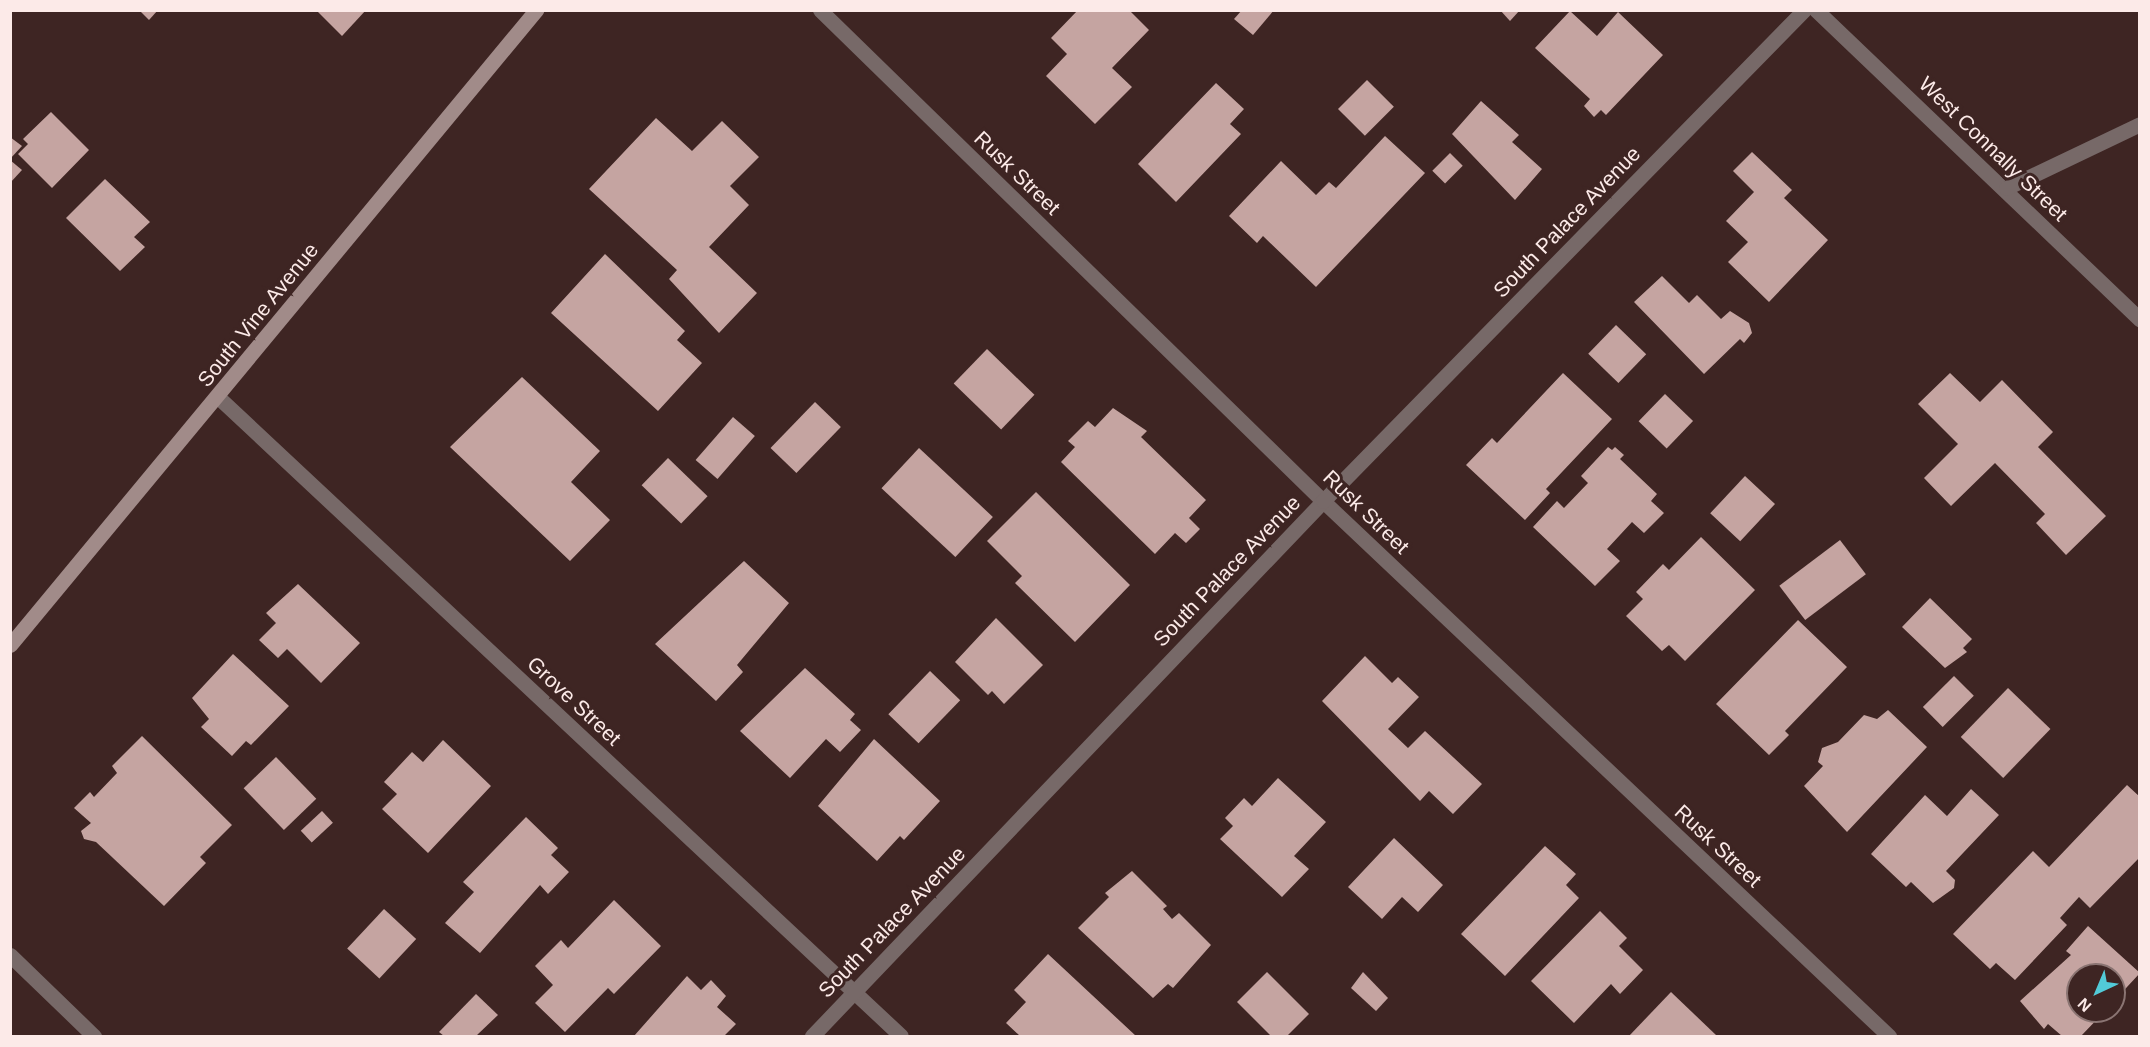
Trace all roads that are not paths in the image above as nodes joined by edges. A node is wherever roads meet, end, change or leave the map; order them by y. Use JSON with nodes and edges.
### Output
{"nodes":[{"id":1,"x":536,"y":10,"type":"edge"},
{"id":2,"x":820,"y":10,"type":"edge"},
{"id":3,"x":1804,"y":10,"type":"edge"},
{"id":4,"x":1816,"y":10,"type":"edge"},
{"id":5,"x":2139,"y":124,"type":"edge"},
{"id":6,"x":2006,"y":188,"type":"junction"},
{"id":7,"x":2139,"y":320,"type":"edge"},
{"id":8,"x":218,"y":397,"type":"junction"},
{"id":9,"x":1323,"y":501,"type":"junction"},
{"id":10,"x":10,"y":645,"type":"edge"},
{"id":11,"x":10,"y":955,"type":"edge"},
{"id":12,"x":854,"y":993,"type":"junction"},
{"id":13,"x":94,"y":1036,"type":"edge"},
{"id":14,"x":812,"y":1036,"type":"edge"},
{"id":15,"x":901,"y":1036,"type":"edge"},
{"id":16,"x":1889,"y":1036,"type":"edge"}],
"edges":[{"from":1,"to":8,"type":"main road","name":"South Vine Avenue"},
{"from":2,"to":9,"type":"street","name":"Rusk Street"},
{"from":3,"to":9,"type":"street","name":"South Palace Avenue"},
{"from":4,"to":6,"type":"street","name":"West Connally Street"},
{"from":5,"to":6,"type":"street"},
{"from":6,"to":7,"type":"street","name":"West Connally Street"},
{"from":8,"to":10,"type":"main road","name":"South Vine Avenue"},
{"from":8,"to":12,"type":"street","name":"Grove Street"},
{"from":9,"to":12,"type":"street","name":"South Palace Avenue"},
{"from":9,"to":16,"type":"street","name":"Rusk Street"},
{"from":11,"to":13,"type":"street"},
{"from":12,"to":14,"type":"street","name":"South Palace Avenue"},
{"from":12,"to":15,"type":"street","name":"Grove Street"}]}
